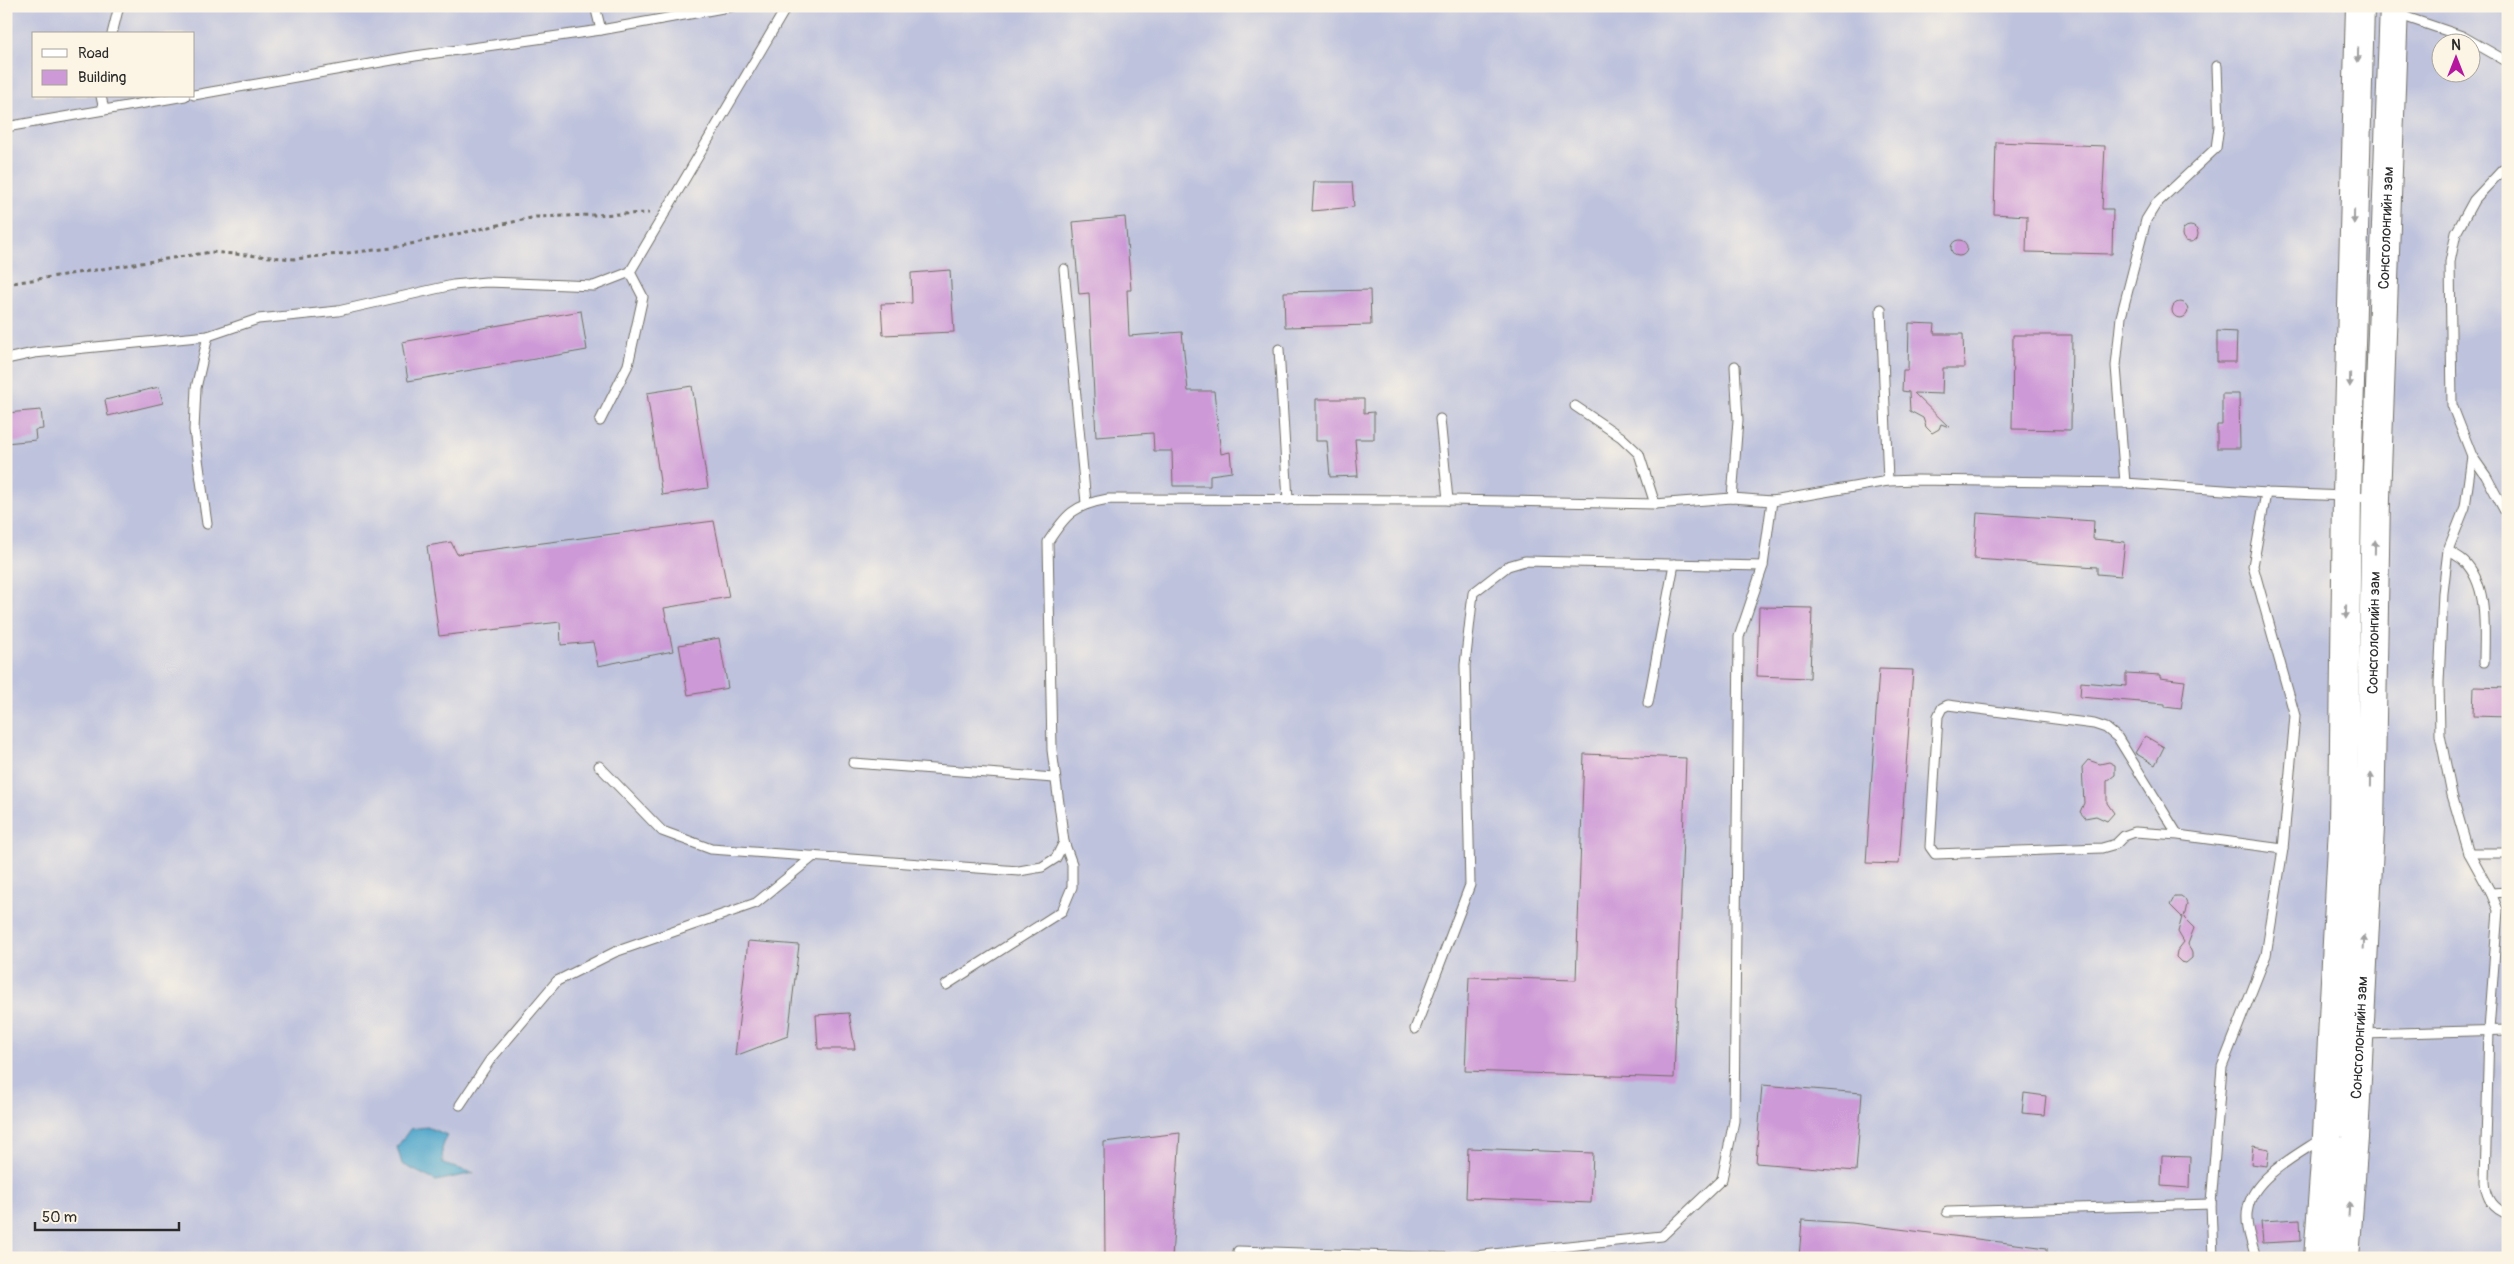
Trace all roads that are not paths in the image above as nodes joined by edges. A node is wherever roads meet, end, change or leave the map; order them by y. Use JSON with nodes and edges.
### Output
{"nodes":[{"id":1,"x":119,"y":6,"type":"edge"},
{"id":2,"x":595,"y":6,"type":"edge"},
{"id":3,"x":734,"y":6,"type":"edge"},
{"id":4,"x":787,"y":6,"type":"edge"},
{"id":5,"x":2360,"y":6,"type":"edge"},
{"id":6,"x":2394,"y":10,"type":"edge"},
{"id":7,"x":601,"y":30,"type":"junction"},
{"id":8,"x":112,"y":32,"type":"edge"},
{"id":9,"x":2508,"y":62,"type":"edge"},
{"id":10,"x":2217,"y":66,"type":"dead end"},
{"id":11,"x":195,"y":95,"type":"edge"},
{"id":12,"x":101,"y":98,"type":"edge"},
{"id":13,"x":173,"y":98,"type":"edge"},
{"id":14,"x":104,"y":110,"type":"junction"},
{"id":15,"x":6,"y":128,"type":"edge"},
{"id":16,"x":2508,"y":164,"type":"edge"},
{"id":17,"x":1064,"y":269,"type":"dead end"},
{"id":18,"x":630,"y":272,"type":"junction"},
{"id":19,"x":1880,"y":309,"type":"dead end"},
{"id":20,"x":208,"y":336,"type":"junction"},
{"id":21,"x":1279,"y":349,"type":"dead end"},
{"id":22,"x":6,"y":359,"type":"edge"},
{"id":23,"x":1735,"y":366,"type":"dead end"},
{"id":24,"x":1575,"y":406,"type":"dead end"},
{"id":25,"x":1440,"y":419,"type":"dead end"},
{"id":26,"x":600,"y":421,"type":"dead end"},
{"id":27,"x":2472,"y":456,"type":"junction"},
{"id":28,"x":1888,"y":481,"type":"junction"},
{"id":29,"x":2125,"y":483,"type":"junction"},
{"id":30,"x":2266,"y":493,"type":"junction"},
{"id":31,"x":2347,"y":495,"type":"junction"},
{"id":32,"x":1732,"y":498,"type":"junction"},
{"id":33,"x":2376,"y":498,"type":"junction"},
{"id":34,"x":1288,"y":500,"type":"junction"},
{"id":35,"x":1448,"y":500,"type":"junction"},
{"id":36,"x":1772,"y":500,"type":"junction"},
{"id":37,"x":1086,"y":503,"type":"junction"},
{"id":38,"x":1655,"y":504,"type":"junction"},
{"id":39,"x":2508,"y":517,"type":"edge"},
{"id":40,"x":207,"y":524,"type":"dead end"},
{"id":41,"x":2448,"y":550,"type":"junction"},
{"id":42,"x":1674,"y":564,"type":"junction"},
{"id":43,"x":1763,"y":566,"type":"junction"},
{"id":44,"x":2484,"y":662,"type":"dead end"},
{"id":45,"x":1648,"y":703,"type":"dead end"},
{"id":46,"x":853,"y":763,"type":"dead end"},
{"id":47,"x":599,"y":766,"type":"dead end"},
{"id":48,"x":1054,"y":778,"type":"junction"},
{"id":49,"x":2178,"y":835,"type":"junction"},
{"id":50,"x":1064,"y":842,"type":"junction"},
{"id":51,"x":2283,"y":849,"type":"junction"},
{"id":52,"x":2469,"y":853,"type":"junction"},
{"id":53,"x":2508,"y":853,"type":"edge"},
{"id":54,"x":814,"y":856,"type":"junction"},
{"id":55,"x":2508,"y":892,"type":"edge"},
{"id":56,"x":2491,"y":893,"type":"junction"},
{"id":57,"x":946,"y":984,"type":"dead end"},
{"id":58,"x":1414,"y":1029,"type":"dead end"},
{"id":59,"x":2489,"y":1030,"type":"junction"},
{"id":60,"x":2508,"y":1030,"type":"edge"},
{"id":61,"x":2359,"y":1035,"type":"junction"},
{"id":62,"x":460,"y":1105,"type":"dead end"},
{"id":63,"x":2327,"y":1135,"type":"junction"},
{"id":64,"x":2211,"y":1204,"type":"junction"},
{"id":65,"x":1947,"y":1212,"type":"dead end"},
{"id":66,"x":2508,"y":1214,"type":"edge"},
{"id":67,"x":1238,"y":1251,"type":"dead end"},
{"id":68,"x":1455,"y":1258,"type":"edge"},
{"id":69,"x":2213,"y":1258,"type":"edge"},
{"id":70,"x":2256,"y":1258,"type":"edge"},
{"id":71,"x":2318,"y":1258,"type":"edge"},
{"id":72,"x":2345,"y":1258,"type":"edge"}],
"edges":[{"from":1,"to":8,"type":"lane"},
{"from":2,"to":7,"type":"lane"},
{"from":3,"to":7,"type":"lane"},
{"from":4,"to":18,"type":"lane"},
{"from":5,"to":31,"type":"main road","name":"Сонсголонгийн зам","one_way":true},
{"from":6,"to":9,"type":"lane"},
{"from":6,"to":33,"type":"main road","name":"Сонсголонгийн зам"},
{"from":7,"to":11,"type":"lane"},
{"from":10,"to":29,"type":"lane"},
{"from":12,"to":14,"type":"lane"},
{"from":13,"to":14,"type":"lane"},
{"from":14,"to":15,"type":"lane"},
{"from":16,"to":27,"type":"lane"},
{"from":17,"to":37,"type":"lane"},
{"from":18,"to":20,"type":"lane"},
{"from":18,"to":26,"type":"lane"},
{"from":19,"to":28,"type":"lane"},
{"from":20,"to":22,"type":"lane"},
{"from":20,"to":40,"type":"lane"},
{"from":21,"to":34,"type":"lane"},
{"from":23,"to":32,"type":"lane"},
{"from":24,"to":38,"type":"lane"},
{"from":25,"to":35,"type":"lane"},
{"from":27,"to":39,"type":"lane"},
{"from":27,"to":41,"type":"lane"},
{"from":28,"to":29,"type":"lane"},
{"from":28,"to":36,"type":"lane"},
{"from":29,"to":30,"type":"lane"},
{"from":30,"to":31,"type":"lane"},
{"from":30,"to":51,"type":"lane"},
{"from":31,"to":33,"type":"lane"},
{"from":31,"to":63,"type":"main road","name":"Сонсголонгийн зам","one_way":true},
{"from":32,"to":36,"type":"lane"},
{"from":32,"to":38,"type":"lane"},
{"from":61,"to":33,"type":"main road","name":"Сонсголонгийн зам","one_way":true},
{"from":34,"to":35,"type":"lane"},
{"from":34,"to":37,"type":"lane"},
{"from":35,"to":38,"type":"lane"},
{"from":36,"to":43,"type":"lane"},
{"from":37,"to":48,"type":"lane"},
{"from":41,"to":44,"type":"lane"},
{"from":41,"to":52,"type":"lane"},
{"from":42,"to":43,"type":"lane"},
{"from":42,"to":45,"type":"lane"},
{"from":42,"to":58,"type":"lane"},
{"from":43,"to":68,"type":"lane"},
{"from":46,"to":48,"type":"lane"},
{"from":47,"to":54,"type":"lane"},
{"from":48,"to":50,"type":"lane"},
{"from":49,"to":49,"type":"lane"},
{"from":49,"to":51,"type":"lane"},
{"from":50,"to":54,"type":"lane"},
{"from":50,"to":57,"type":"lane"},
{"from":51,"to":64,"type":"lane"},
{"from":52,"to":53,"type":"lane"},
{"from":52,"to":56,"type":"lane"},
{"from":54,"to":62,"type":"lane"},
{"from":55,"to":56,"type":"lane"},
{"from":56,"to":59,"type":"lane"},
{"from":59,"to":60,"type":"lane"},
{"from":59,"to":61,"type":"lane"},
{"from":59,"to":66,"type":"lane"},
{"from":72,"to":61,"type":"main road","name":"Сонсголонгийн зам","one_way":true},
{"from":63,"to":70,"type":"lane"},
{"from":63,"to":71,"type":"main road","name":"Сонсголонгийн зам"},
{"from":64,"to":65,"type":"lane"},
{"from":64,"to":69,"type":"lane"},
{"from":67,"to":68,"type":"lane"}]}
